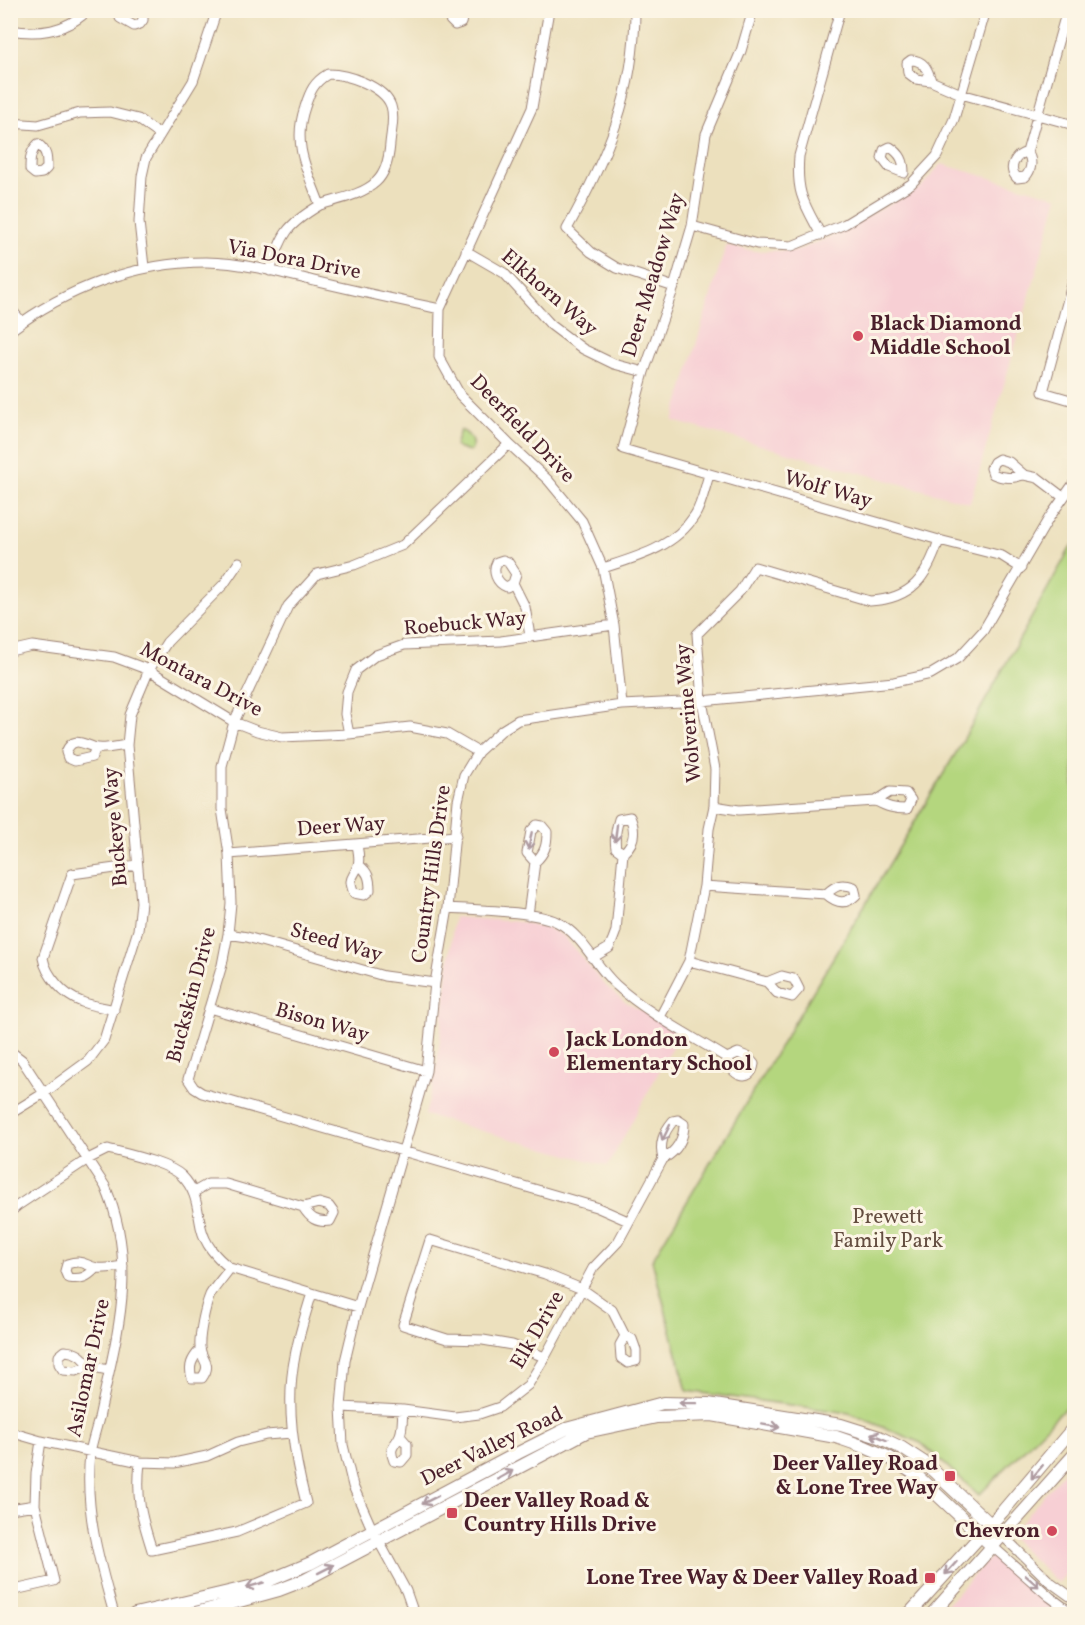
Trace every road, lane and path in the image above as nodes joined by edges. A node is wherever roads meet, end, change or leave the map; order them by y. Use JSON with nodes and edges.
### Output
{"nodes":[{"id":1,"x":88,"y":10,"type":"edge"},
{"id":2,"x":119,"y":10,"type":"edge"},
{"id":3,"x":143,"y":10,"type":"edge"},
{"id":4,"x":217,"y":10,"type":"edge"},
{"id":5,"x":449,"y":10,"type":"edge"},
{"id":6,"x":464,"y":10,"type":"edge"},
{"id":7,"x":549,"y":10,"type":"edge"},
{"id":8,"x":635,"y":10,"type":"edge"},
{"id":9,"x":753,"y":10,"type":"edge"},
{"id":10,"x":840,"y":10,"type":"edge"},
{"id":11,"x":986,"y":10,"type":"edge"},
{"id":12,"x":1066,"y":10,"type":"edge"},
{"id":13,"x":10,"y":30,"type":"edge"},
{"id":14,"x":931,"y":81,"type":"dead end"},
{"id":15,"x":961,"y":94,"type":"junction"},
{"id":16,"x":1037,"y":115,"type":"junction"},
{"id":17,"x":10,"y":123,"type":"edge"},
{"id":18,"x":38,"y":125,"type":"junction"},
{"id":19,"x":1074,"y":125,"type":"edge"},
{"id":20,"x":159,"y":134,"type":"junction"},
{"id":21,"x":38,"y":144,"type":"dead end"},
{"id":22,"x":1027,"y":152,"type":"dead end"},
{"id":23,"x":904,"y":173,"type":"dead end"},
{"id":24,"x":910,"y":184,"type":"junction"},
{"id":25,"x":320,"y":205,"type":"junction"},
{"id":26,"x":692,"y":226,"type":"junction"},
{"id":27,"x":821,"y":235,"type":"junction"},
{"id":28,"x":466,"y":251,"type":"junction"},
{"id":29,"x":144,"y":267,"type":"junction"},
{"id":30,"x":270,"y":271,"type":"junction"},
{"id":31,"x":1074,"y":277,"type":"edge"},
{"id":32,"x":674,"y":287,"type":"junction"},
{"id":33,"x":10,"y":308,"type":"edge"},
{"id":34,"x":440,"y":309,"type":"junction"},
{"id":35,"x":1064,"y":315,"type":"junction"},
{"id":36,"x":1074,"y":318,"type":"edge"},
{"id":37,"x":22,"y":322,"type":"junction"},
{"id":38,"x":10,"y":331,"type":"edge"},
{"id":39,"x":644,"y":372,"type":"junction"},
{"id":40,"x":1074,"y":401,"type":"edge"},
{"id":41,"x":509,"y":444,"type":"junction"},
{"id":42,"x":623,"y":449,"type":"joint"},
{"id":43,"x":709,"y":475,"type":"junction"},
{"id":44,"x":1024,"y":475,"type":"dead end"},
{"id":45,"x":1074,"y":483,"type":"edge"},
{"id":46,"x":1063,"y":496,"type":"junction"},
{"id":47,"x":939,"y":540,"type":"junction"},
{"id":48,"x":239,"y":562,"type":"dead end"},
{"id":49,"x":603,"y":568,"type":"junction"},
{"id":50,"x":1021,"y":568,"type":"junction"},
{"id":51,"x":513,"y":584,"type":"dead end"},
{"id":52,"x":614,"y":625,"type":"junction"},
{"id":53,"x":530,"y":636,"type":"junction"},
{"id":54,"x":10,"y":651,"type":"edge"},
{"id":55,"x":149,"y":670,"type":"junction"},
{"id":56,"x":702,"y":701,"type":"junction"},
{"id":57,"x":622,"y":705,"type":"junction"},
{"id":58,"x":234,"y":722,"type":"junction"},
{"id":59,"x":349,"y":734,"type":"junction"},
{"id":60,"x":127,"y":745,"type":"junction"},
{"id":61,"x":96,"y":748,"type":"dead end"},
{"id":62,"x":478,"y":752,"type":"junction"},
{"id":63,"x":876,"y":801,"type":"dead end"},
{"id":64,"x":714,"y":806,"type":"junction"},
{"id":65,"x":456,"y":836,"type":"junction"},
{"id":66,"x":357,"y":844,"type":"junction"},
{"id":67,"x":623,"y":853,"type":"dead end"},
{"id":68,"x":229,"y":854,"type":"junction"},
{"id":69,"x":535,"y":862,"type":"dead end"},
{"id":70,"x":137,"y":865,"type":"junction"},
{"id":71,"x":359,"y":865,"type":"dead end"},
{"id":72,"x":704,"y":886,"type":"junction"},
{"id":73,"x":826,"y":894,"type":"dead end"},
{"id":74,"x":448,"y":908,"type":"junction"},
{"id":75,"x":528,"y":915,"type":"junction"},
{"id":76,"x":228,"y":934,"type":"junction"},
{"id":77,"x":592,"y":958,"type":"junction"},
{"id":78,"x":689,"y":960,"type":"junction"},
{"id":79,"x":767,"y":982,"type":"dead end"},
{"id":80,"x":435,"y":983,"type":"junction"},
{"id":81,"x":209,"y":1008,"type":"junction"},
{"id":82,"x":114,"y":1010,"type":"junction"},
{"id":83,"x":660,"y":1017,"type":"junction"},
{"id":84,"x":10,"y":1051,"type":"edge"},
{"id":85,"x":727,"y":1058,"type":"dead end"},
{"id":86,"x":426,"y":1071,"type":"junction"},
{"id":87,"x":44,"y":1093,"type":"junction"},
{"id":88,"x":10,"y":1114,"type":"edge"},
{"id":89,"x":404,"y":1151,"type":"junction"},
{"id":90,"x":87,"y":1159,"type":"junction"},
{"id":91,"x":663,"y":1159,"type":"dead end"},
{"id":92,"x":194,"y":1192,"type":"junction"},
{"id":93,"x":303,"y":1206,"type":"dead end"},
{"id":94,"x":10,"y":1212,"type":"edge"},
{"id":95,"x":628,"y":1221,"type":"junction"},
{"id":96,"x":123,"y":1266,"type":"junction"},
{"id":97,"x":96,"y":1268,"type":"dead end"},
{"id":98,"x":230,"y":1268,"type":"junction"},
{"id":99,"x":582,"y":1289,"type":"junction"},
{"id":100,"x":312,"y":1293,"type":"junction"},
{"id":101,"x":357,"y":1307,"type":"junction"},
{"id":102,"x":625,"y":1336,"type":"dead end"},
{"id":103,"x":200,"y":1350,"type":"dead end"},
{"id":104,"x":545,"y":1357,"type":"junction"},
{"id":105,"x":89,"y":1366,"type":"dead end"},
{"id":106,"x":108,"y":1370,"type":"junction"},
{"id":107,"x":341,"y":1407,"type":"junction"},
{"id":108,"x":403,"y":1410,"type":"junction"},
{"id":109,"x":1074,"y":1427,"type":"edge"},
{"id":110,"x":10,"y":1432,"type":"edge"},
{"id":111,"x":292,"y":1432,"type":"junction"},
{"id":112,"x":400,"y":1436,"type":"dead end"},
{"id":113,"x":41,"y":1441,"type":"junction"},
{"id":114,"x":91,"y":1451,"type":"junction"},
{"id":115,"x":1074,"y":1455,"type":"edge"},
{"id":116,"x":140,"y":1462,"type":"junction"},
{"id":117,"x":35,"y":1505,"type":"junction"},
{"id":118,"x":10,"y":1509,"type":"edge"},
{"id":119,"x":991,"y":1524,"type":"junction"},
{"id":120,"x":372,"y":1529,"type":"junction"},
{"id":121,"x":981,"y":1535,"type":"junction"},
{"id":122,"x":1002,"y":1535,"type":"junction"},
{"id":123,"x":379,"y":1542,"type":"junction"},
{"id":124,"x":992,"y":1546,"type":"junction"},
{"id":125,"x":10,"y":1591,"type":"edge"},
{"id":126,"x":1074,"y":1599,"type":"edge"},
{"id":127,"x":1071,"y":1612,"type":"edge"},
{"id":128,"x":114,"y":1614,"type":"edge"},
{"id":129,"x":135,"y":1614,"type":"edge"},
{"id":130,"x":192,"y":1614,"type":"edge"},
{"id":131,"x":414,"y":1614,"type":"edge"},
{"id":132,"x":909,"y":1614,"type":"edge"},
{"id":133,"x":932,"y":1614,"type":"edge"}],
"edges":[{"from":1,"to":13,"type":"street"},
{"from":2,"to":3,"type":"street"},
{"from":4,"to":20,"type":"street"},
{"from":5,"to":6,"type":"street"},
{"from":7,"to":28,"type":"street","name":"Deerfield Drive"},
{"from":8,"to":32,"type":"street"},
{"from":9,"to":26,"type":"street","name":"Deer Meadow Way"},
{"from":10,"to":27,"type":"street"},
{"from":11,"to":15,"type":"street"},
{"from":12,"to":16,"type":"street"},
{"from":14,"to":15,"type":"street"},
{"from":15,"to":16,"type":"street"},
{"from":15,"to":24,"type":"street"},
{"from":16,"to":19,"type":"street"},
{"from":16,"to":22,"type":"street"},
{"from":17,"to":18,"type":"street"},
{"from":18,"to":20,"type":"street"},
{"from":18,"to":21,"type":"street"},
{"from":20,"to":29,"type":"street"},
{"from":23,"to":24,"type":"street"},
{"from":24,"to":27,"type":"street"},
{"from":25,"to":25,"type":"street"},
{"from":25,"to":30,"type":"street"},
{"from":26,"to":27,"type":"street"},
{"from":26,"to":32,"type":"street","name":"Deer Meadow Way"},
{"from":28,"to":34,"type":"street","name":"Deerfield Drive"},
{"from":28,"to":39,"type":"street","name":"Elkhorn Way"},
{"from":29,"to":30,"type":"street","name":"Via Dora Drive"},
{"from":29,"to":37,"type":"street","name":"Via Dora Drive"},
{"from":30,"to":34,"type":"street","name":"Via Dora Drive"},
{"from":31,"to":35,"type":"street"},
{"from":32,"to":39,"type":"street","name":"Deer Meadow Way"},
{"from":33,"to":37,"type":"street"},
{"from":34,"to":41,"type":"street","name":"Deerfield Drive"},
{"from":35,"to":36,"type":"street"},
{"from":35,"to":40,"type":"street"},
{"from":37,"to":38,"type":"street","name":"Via Dora Drive"},
{"from":39,"to":42,"type":"street","name":"Deer Meadow Way"},
{"from":41,"to":49,"type":"street","name":"Deerfield Drive"},
{"from":41,"to":58,"type":"street","name":"Buckskin Drive"},
{"from":42,"to":43,"type":"street","name":"Wolf Way"},
{"from":43,"to":47,"type":"street","name":"Wolf Way"},
{"from":43,"to":49,"type":"street"},
{"from":44,"to":46,"type":"street"},
{"from":45,"to":46,"type":"street","name":"Country Hills Drive"},
{"from":46,"to":50,"type":"street","name":"Country Hills Drive"},
{"from":47,"to":50,"type":"street","name":"Wolf Way"},
{"from":47,"to":56,"type":"street","name":"Wolverine Way"},
{"from":48,"to":55,"type":"street","name":"Buckeye Way"},
{"from":49,"to":52,"type":"street","name":"Deerfield Drive"},
{"from":50,"to":56,"type":"street","name":"Country Hills Drive"},
{"from":51,"to":53,"type":"street"},
{"from":52,"to":53,"type":"street","name":"Roebuck Way"},
{"from":52,"to":57,"type":"street","name":"Deerfield Drive"},
{"from":53,"to":59,"type":"street","name":"Roebuck Way"},
{"from":54,"to":55,"type":"street","name":"Montara Drive"},
{"from":55,"to":58,"type":"street","name":"Montara Drive"},
{"from":55,"to":60,"type":"street","name":"Buckeye Way"},
{"from":56,"to":57,"type":"street","name":"Country Hills Drive"},
{"from":56,"to":64,"type":"street","name":"Wolverine Way"},
{"from":57,"to":62,"type":"street","name":"Country Hills Drive"},
{"from":58,"to":59,"type":"street","name":"Montara Drive"},
{"from":58,"to":68,"type":"street","name":"Buckskin Drive"},
{"from":59,"to":62,"type":"street","name":"Montara Drive"},
{"from":60,"to":61,"type":"street"},
{"from":60,"to":70,"type":"street","name":"Buckeye Way"},
{"from":62,"to":65,"type":"street","name":"Country Hills Drive"},
{"from":63,"to":64,"type":"street"},
{"from":64,"to":72,"type":"street","name":"Wolverine Way"},
{"from":65,"to":66,"type":"street","name":"Deer Way"},
{"from":65,"to":74,"type":"street","name":"Country Hills Drive"},
{"from":66,"to":68,"type":"street","name":"Deer Way"},
{"from":66,"to":71,"type":"street"},
{"from":67,"to":77,"type":"street"},
{"from":68,"to":76,"type":"street","name":"Buckskin Drive"},
{"from":69,"to":75,"type":"street"},
{"from":70,"to":82,"type":"street","name":"Buckeye Way"},
{"from":70,"to":82,"type":"street"},
{"from":72,"to":73,"type":"street"},
{"from":72,"to":78,"type":"street","name":"Wolverine Way"},
{"from":74,"to":75,"type":"street"},
{"from":74,"to":80,"type":"street","name":"Country Hills Drive"},
{"from":75,"to":77,"type":"street"},
{"from":76,"to":80,"type":"street","name":"Steed Way"},
{"from":76,"to":81,"type":"street","name":"Buckskin Drive"},
{"from":77,"to":83,"type":"street"},
{"from":78,"to":79,"type":"street"},
{"from":78,"to":83,"type":"street","name":"Wolverine Way"},
{"from":80,"to":86,"type":"street","name":"Country Hills Drive"},
{"from":81,"to":86,"type":"street","name":"Bison Way"},
{"from":81,"to":89,"type":"street","name":"Buckskin Drive"},
{"from":82,"to":87,"type":"street","name":"Buckeye Way"},
{"from":83,"to":85,"type":"street"},
{"from":84,"to":87,"type":"street","name":"Asilomar Drive"},
{"from":86,"to":89,"type":"street","name":"Country Hills Drive"},
{"from":87,"to":88,"type":"street","name":"Buckeye Way"},
{"from":87,"to":90,"type":"street","name":"Asilomar Drive"},
{"from":89,"to":95,"type":"street","name":"Buckskin Drive"},
{"from":89,"to":101,"type":"street","name":"Country Hills Drive"},
{"from":90,"to":92,"type":"street"},
{"from":90,"to":94,"type":"street"},
{"from":90,"to":96,"type":"street","name":"Asilomar Drive"},
{"from":91,"to":95,"type":"street","name":"Elk Drive"},
{"from":92,"to":93,"type":"street"},
{"from":92,"to":98,"type":"street"},
{"from":95,"to":99,"type":"street","name":"Elk Drive"},
{"from":96,"to":97,"type":"street"},
{"from":96,"to":106,"type":"street","name":"Asilomar Drive"},
{"from":98,"to":100,"type":"street"},
{"from":98,"to":103,"type":"street"},
{"from":99,"to":102,"type":"street"},
{"from":99,"to":104,"type":"street","name":"Elk Drive"},
{"from":99,"to":104,"type":"street"},
{"from":100,"to":101,"type":"street"},
{"from":100,"to":111,"type":"street"},
{"from":101,"to":107,"type":"street","name":"Country Hills Drive"},
{"from":104,"to":108,"type":"street","name":"Elk Drive"},
{"from":105,"to":106,"type":"street"},
{"from":106,"to":114,"type":"street","name":"Asilomar Drive"},
{"from":107,"to":108,"type":"street","name":"Elk Drive"},
{"from":107,"to":120,"type":"street","name":"Country Hills Drive"},
{"from":108,"to":112,"type":"street"},
{"from":109,"to":119,"type":"main road","one_way":true},
{"from":110,"to":113,"type":"street"},
{"from":111,"to":116,"type":"street"},
{"from":111,"to":116,"type":"street"},
{"from":113,"to":114,"type":"street"},
{"from":113,"to":117,"type":"street"},
{"from":114,"to":116,"type":"street"},
{"from":114,"to":128,"type":"street","name":"Asilomar Drive"},
{"from":115,"to":122,"type":"main road"},
{"from":117,"to":118,"type":"street"},
{"from":117,"to":125,"type":"street"},
{"from":119,"to":120,"type":"main road","name":"Deer Valley Road","one_way":true},
{"from":119,"to":121,"type":"main road"},
{"from":119,"to":122,"type":"main road","name":"Deer Valley Road"},
{"from":120,"to":123,"type":"street","name":"Country Hills Drive"},
{"from":120,"to":129,"type":"main road","name":"Deer Valley Road","one_way":true},
{"from":123,"to":121,"type":"main road","name":"Deer Valley Road","one_way":true},
{"from":121,"to":124,"type":"main road","name":"Deer Valley Road"},
{"from":121,"to":132,"type":"main road","one_way":true},
{"from":122,"to":124,"type":"main road"},
{"from":122,"to":126,"type":"street","name":"Deer Valley Road"},
{"from":130,"to":123,"type":"main road","name":"Deer Valley Road","one_way":true},
{"from":123,"to":131,"type":"street","name":"Country Hills Drive"},
{"from":124,"to":127,"type":"street","name":"Deer Valley Road","one_way":true},
{"from":124,"to":133,"type":"main road"}]}
